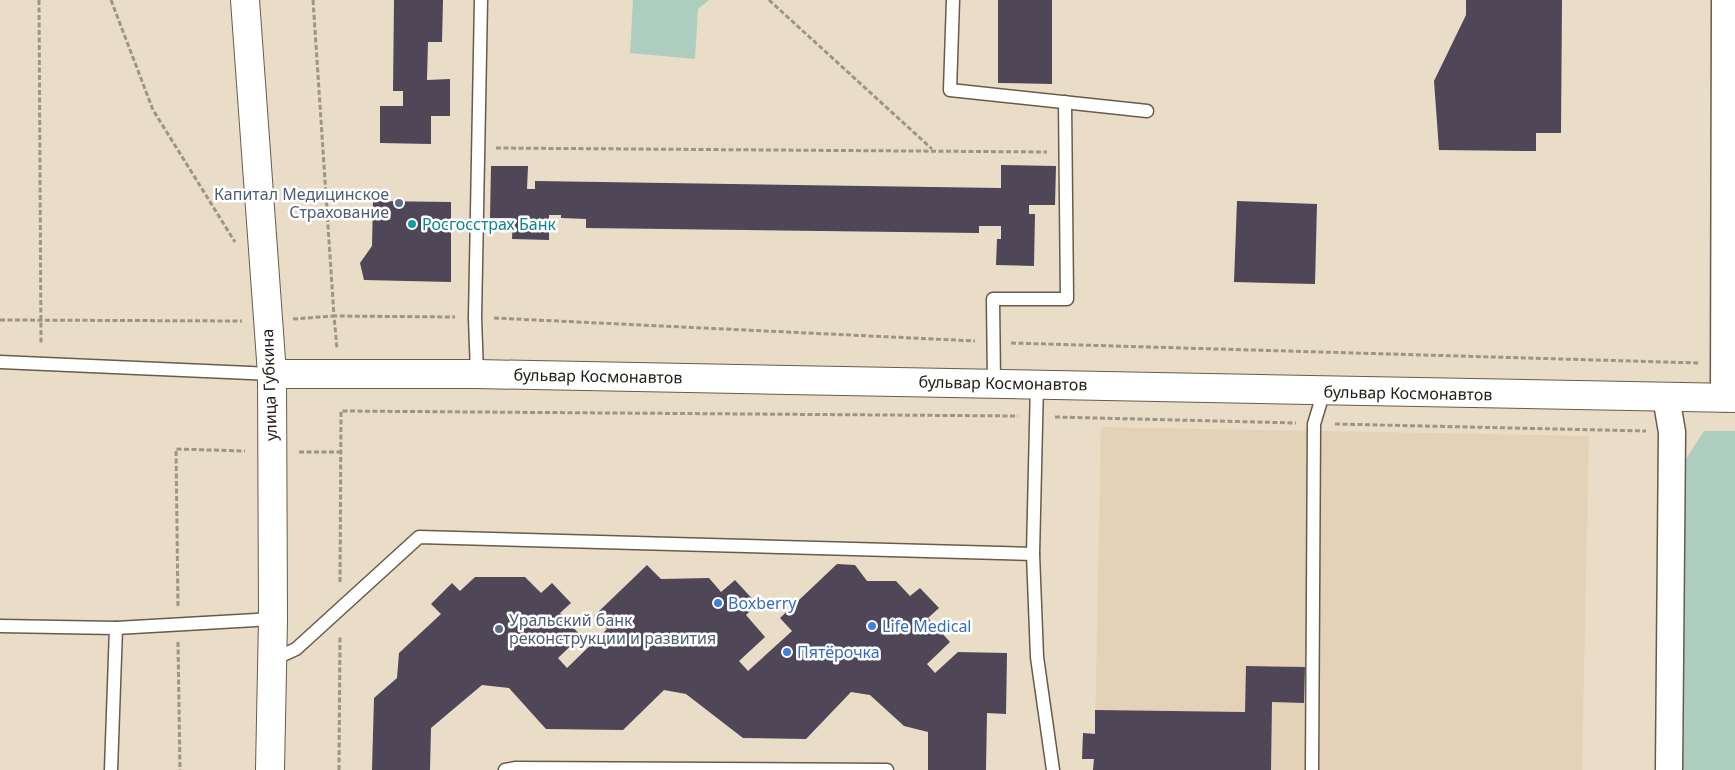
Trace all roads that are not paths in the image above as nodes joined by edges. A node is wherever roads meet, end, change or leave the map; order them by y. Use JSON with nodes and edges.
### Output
{"nodes":[{"id":1,"x":245,"y":0,"type":"edge"},
{"id":2,"x":481,"y":0,"type":"edge"},
{"id":3,"x":953,"y":0,"type":"edge"},
{"id":4,"x":1725,"y":0,"type":"edge"},
{"id":5,"x":1065,"y":102,"type":"junction"},
{"id":6,"x":1147,"y":111,"type":"dead end"},
{"id":7,"x":0,"y":362,"type":"edge"},
{"id":8,"x":272,"y":374,"type":"junction"},
{"id":9,"x":476,"y":374,"type":"junction"},
{"id":10,"x":994,"y":382,"type":"junction"},
{"id":11,"x":1037,"y":383,"type":"junction"},
{"id":12,"x":1324,"y":391,"type":"junction"},
{"id":13,"x":1666,"y":397,"type":"junction"},
{"id":14,"x":1729,"y":398,"type":"edge"},
{"id":15,"x":1033,"y":554,"type":"junction"},
{"id":16,"x":273,"y":619,"type":"junction"},
{"id":17,"x":0,"y":626,"type":"edge"},
{"id":18,"x":116,"y":628,"type":"junction"},
{"id":19,"x":272,"y":660,"type":"junction"},
{"id":20,"x":111,"y":770,"type":"edge"},
{"id":21,"x":270,"y":770,"type":"edge"},
{"id":22,"x":504,"y":770,"type":"edge"},
{"id":23,"x":886,"y":770,"type":"edge"},
{"id":24,"x":1054,"y":770,"type":"edge"},
{"id":25,"x":1312,"y":770,"type":"edge"},
{"id":26,"x":1669,"y":770,"type":"edge"}],
"edges":[{"from":1,"to":8,"type":"street","name":"улица Губкина"},
{"from":2,"to":9,"type":"lane"},
{"from":3,"to":5,"type":"lane"},
{"from":4,"to":14,"type":"street"},
{"from":5,"to":6,"type":"lane"},
{"from":5,"to":10,"type":"lane"},
{"from":7,"to":8,"type":"lane"},
{"from":8,"to":9,"type":"street","name":"бульвар Космонавтов"},
{"from":8,"to":16,"type":"street","name":"улица Губкина"},
{"from":9,"to":10,"type":"street","name":"бульвар Космонавтов"},
{"from":10,"to":11,"type":"street","name":"бульвар Космонавтов"},
{"from":11,"to":12,"type":"street","name":"бульвар Космонавтов"},
{"from":11,"to":15,"type":"lane"},
{"from":12,"to":13,"type":"street","name":"бульвар Космонавтов"},
{"from":12,"to":25,"type":"lane"},
{"from":13,"to":14,"type":"street","name":"бульвар Космонавтов"},
{"from":13,"to":26,"type":"street"},
{"from":15,"to":19,"type":"lane"},
{"from":15,"to":24,"type":"lane"},
{"from":16,"to":18,"type":"lane"},
{"from":16,"to":19,"type":"street","name":"улица Губкина"},
{"from":17,"to":18,"type":"lane"},
{"from":18,"to":20,"type":"lane"},
{"from":19,"to":21,"type":"street","name":"улица Губкина"},
{"from":22,"to":23,"type":"lane"}]}
